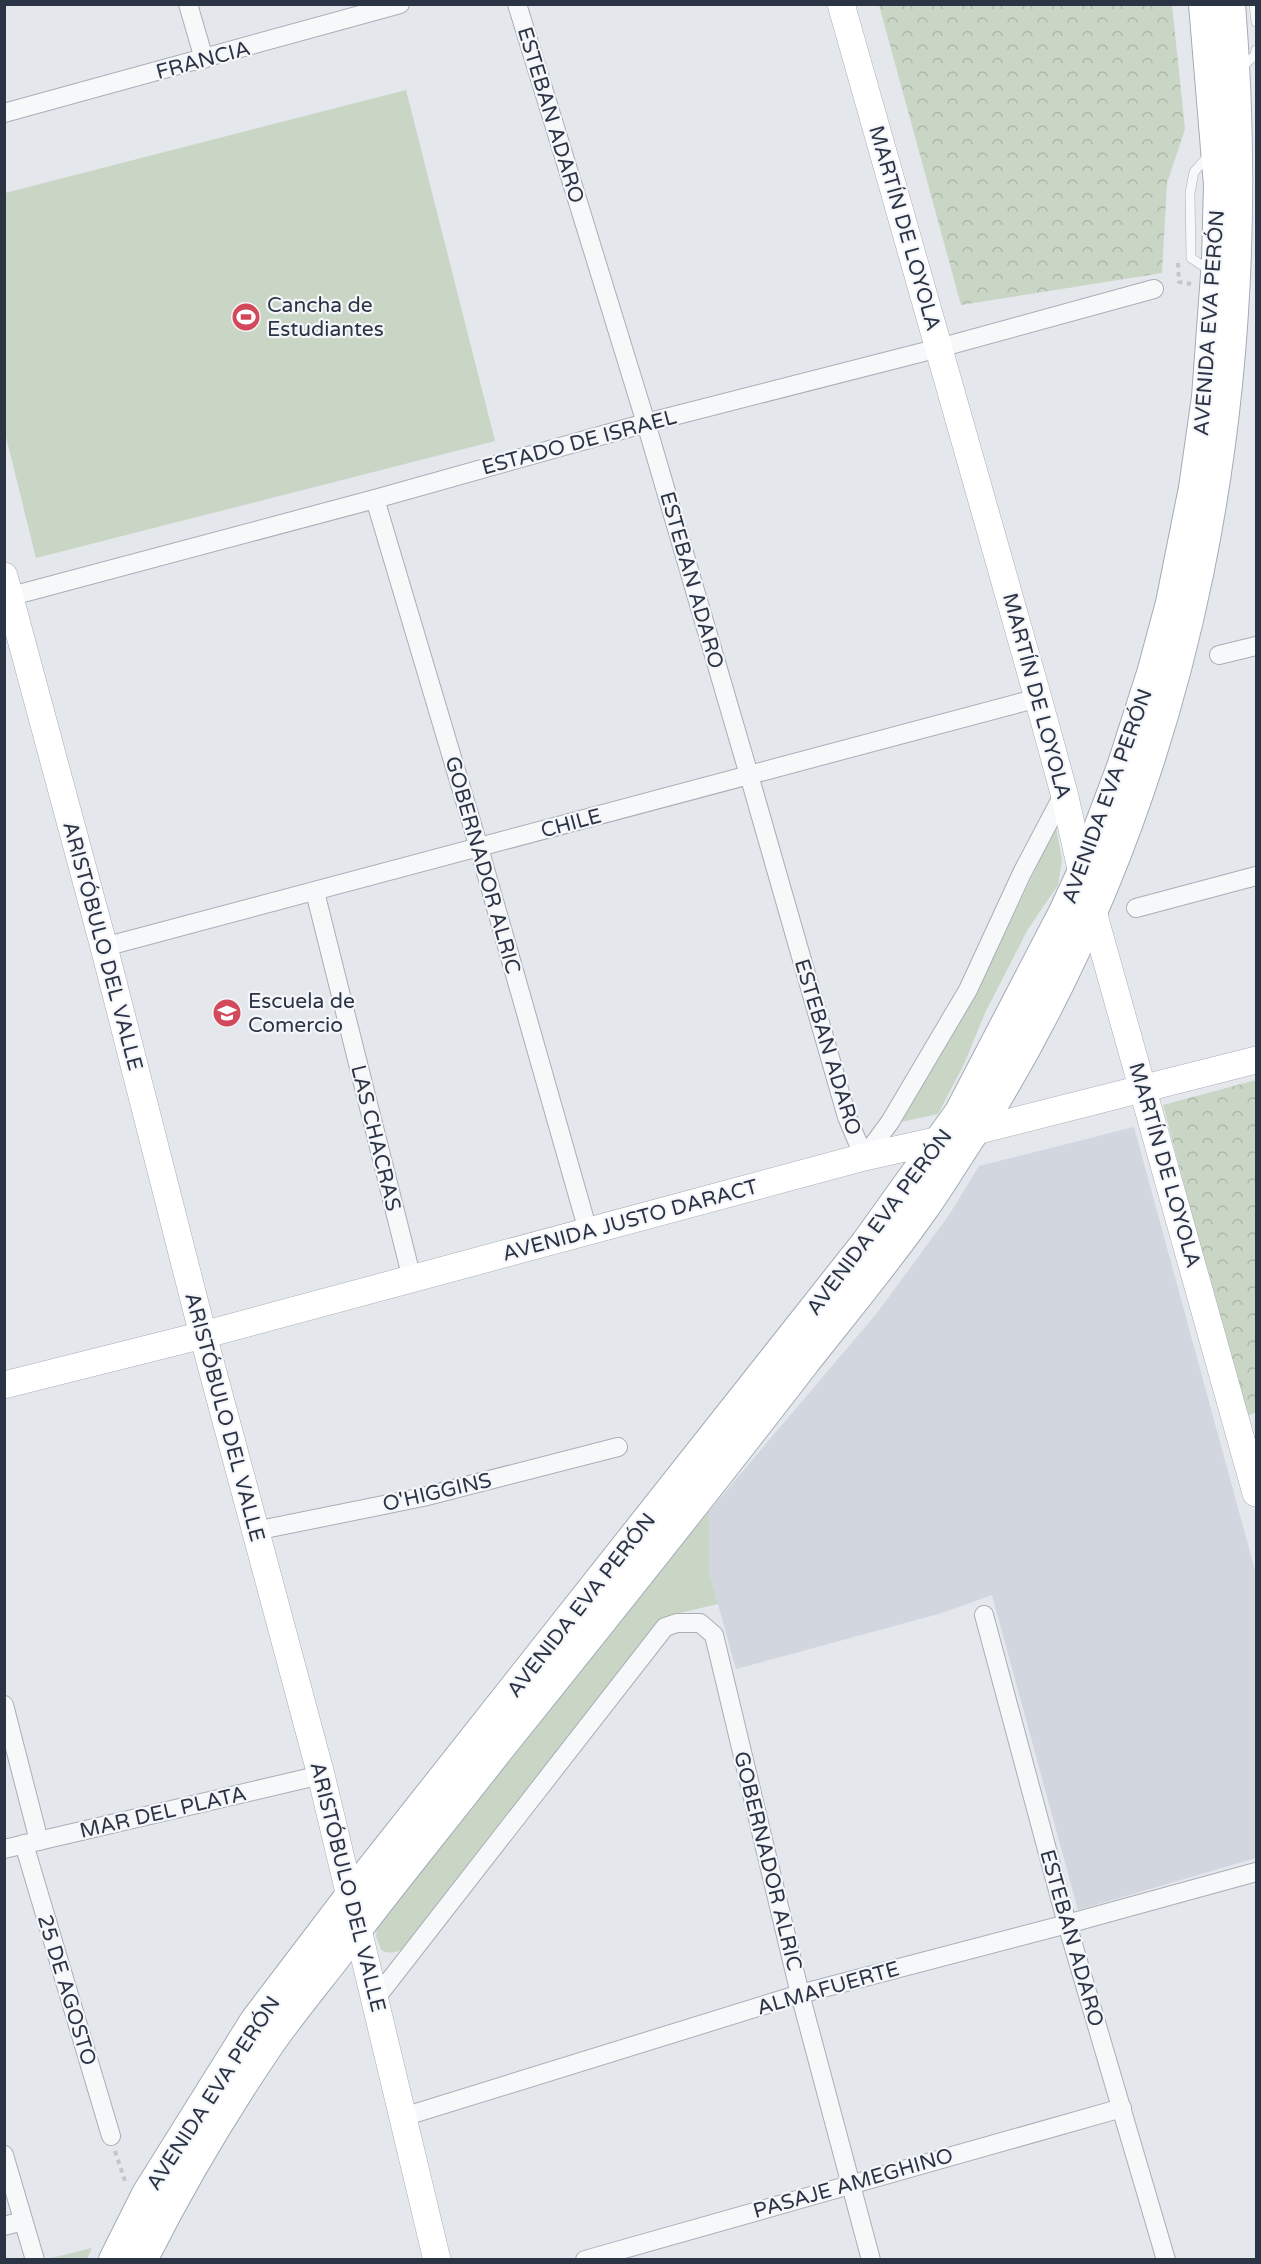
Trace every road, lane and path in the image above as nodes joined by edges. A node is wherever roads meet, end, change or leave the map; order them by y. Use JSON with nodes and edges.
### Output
{"nodes":[{"id":1,"x":188,"y":4,"type":"edge"},
{"id":2,"x":400,"y":4,"type":"edge"},
{"id":3,"x":517,"y":4,"type":"edge"},
{"id":4,"x":841,"y":4,"type":"edge"},
{"id":5,"x":1204,"y":4,"type":"edge"},
{"id":6,"x":1230,"y":4,"type":"edge"},
{"id":7,"x":1254,"y":4,"type":"edge"},
{"id":8,"x":1257,"y":22,"type":"edge"},
{"id":9,"x":204,"y":60,"type":"junction"},
{"id":10,"x":1247,"y":61,"type":"edge"},
{"id":11,"x":4,"y":113,"type":"edge"},
{"id":12,"x":1178,"y":254,"type":"dead end"},
{"id":13,"x":1206,"y":280,"type":"junction"},
{"id":14,"x":1154,"y":289,"type":"dead end"},
{"id":15,"x":939,"y":348,"type":"junction"},
{"id":16,"x":646,"y":423,"type":"junction"},
{"id":17,"x":375,"y":499,"type":"junction"},
{"id":18,"x":6,"y":590,"type":"edge"},
{"id":19,"x":1257,"y":646,"type":"edge"},
{"id":20,"x":1219,"y":655,"type":"dead end"},
{"id":21,"x":1038,"y":698,"type":"junction"},
{"id":22,"x":749,"y":775,"type":"junction"},
{"id":23,"x":1064,"y":793,"type":"junction"},
{"id":24,"x":478,"y":849,"type":"junction"},
{"id":25,"x":1082,"y":873,"type":"junction"},
{"id":26,"x":1257,"y":876,"type":"edge"},
{"id":27,"x":315,"y":892,"type":"junction"},
{"id":28,"x":1136,"y":908,"type":"dead end"},
{"id":29,"x":1094,"y":914,"type":"junction"},
{"id":30,"x":104,"y":947,"type":"junction"},
{"id":31,"x":1257,"y":1060,"type":"edge"},
{"id":32,"x":1143,"y":1089,"type":"junction"},
{"id":33,"x":974,"y":1131,"type":"junction"},
{"id":34,"x":940,"y":1140,"type":"junction"},
{"id":35,"x":864,"y":1157,"type":"junction"},
{"id":36,"x":588,"y":1231,"type":"junction"},
{"id":37,"x":412,"y":1279,"type":"junction"},
{"id":38,"x":202,"y":1335,"type":"junction"},
{"id":39,"x":4,"y":1385,"type":"edge"},
{"id":40,"x":1249,"y":1433,"type":"edge"},
{"id":41,"x":618,"y":1447,"type":"dead end"},
{"id":42,"x":1257,"y":1493,"type":"edge"},
{"id":43,"x":255,"y":1531,"type":"junction"},
{"id":44,"x":984,"y":1615,"type":"dead end"},
{"id":45,"x":4,"y":1705,"type":"edge"},
{"id":46,"x":321,"y":1775,"type":"junction"},
{"id":47,"x":31,"y":1842,"type":"junction"},
{"id":48,"x":4,"y":1849,"type":"edge"},
{"id":49,"x":1257,"y":1872,"type":"edge"},
{"id":50,"x":350,"y":1896,"type":"junction"},
{"id":51,"x":1067,"y":1924,"type":"junction"},
{"id":52,"x":358,"y":1926,"type":"junction"},
{"id":53,"x":800,"y":1994,"type":"junction"},
{"id":54,"x":376,"y":1998,"type":"junction"},
{"id":55,"x":1122,"y":2108,"type":"junction"},
{"id":56,"x":403,"y":2117,"type":"junction"},
{"id":57,"x":111,"y":2136,"type":"joint"},
{"id":58,"x":4,"y":2155,"type":"edge"},
{"id":59,"x":851,"y":2183,"type":"junction"},
{"id":60,"x":129,"y":2192,"type":"dead end"},
{"id":61,"x":23,"y":2221,"type":"junction"},
{"id":62,"x":4,"y":2226,"type":"edge"},
{"id":63,"x":35,"y":2259,"type":"edge"},
{"id":64,"x":114,"y":2259,"type":"edge"},
{"id":65,"x":142,"y":2259,"type":"edge"},
{"id":66,"x":436,"y":2259,"type":"edge"},
{"id":67,"x":585,"y":2259,"type":"edge"},
{"id":68,"x":871,"y":2259,"type":"edge"},
{"id":69,"x":1166,"y":2259,"type":"edge"}],
"edges":[{"from":1,"to":9,"type":"street"},
{"from":2,"to":9,"type":"street","name":"FRANCIA"},
{"from":3,"to":16,"type":"street","name":"ESTEBAN ADARO"},
{"from":4,"to":15,"type":"main road","name":"MARTÍN DE LOYOLA"},
{"from":5,"to":13,"type":"main road","name":"AVENIDA EVA PERÓN"},
{"from":6,"to":10,"type":"main road","name":"AVENIDA EVA PERÓN"},
{"from":7,"to":8,"type":"lane"},
{"from":9,"to":11,"type":"street","name":"FRANCIA"},
{"from":10,"to":29,"type":"main road","name":"AVENIDA EVA PERÓN"},
{"from":12,"to":13,"type":"path"},
{"from":13,"to":25,"type":"main road","name":"AVENIDA EVA PERÓN"},
{"from":14,"to":15,"type":"street","name":"ESTADO DE ISRAEL"},
{"from":15,"to":16,"type":"street","name":"ESTADO DE ISRAEL"},
{"from":15,"to":21,"type":"main road","name":"MARTÍN DE LOYOLA"},
{"from":16,"to":17,"type":"street","name":"ESTADO DE ISRAEL"},
{"from":16,"to":22,"type":"street","name":"ESTEBAN ADARO"},
{"from":17,"to":18,"type":"street","name":"ESTADO DE ISRAEL"},
{"from":17,"to":24,"type":"street","name":"GOBERNADOR ALRIC"},
{"from":18,"to":30,"type":"main road","name":"ARISTÓBULO DEL VALLE"},
{"from":19,"to":20,"type":"street"},
{"from":21,"to":22,"type":"street","name":"CHILE"},
{"from":21,"to":23,"type":"main road","name":"MARTÍN DE LOYOLA"},
{"from":22,"to":24,"type":"street","name":"CHILE"},
{"from":22,"to":35,"type":"street","name":"ESTEBAN ADARO"},
{"from":23,"to":25,"type":"main road","name":"MARTÍN DE LOYOLA"},
{"from":23,"to":35,"type":"street","name":"AVENIDA EVA PERÓN"},
{"from":24,"to":27,"type":"street","name":"CHILE"},
{"from":24,"to":36,"type":"street","name":"GOBERNADOR ALRIC"},
{"from":25,"to":29,"type":"main road","name":"MARTÍN DE LOYOLA"},
{"from":25,"to":34,"type":"main road","name":"AVENIDA EVA PERÓN"},
{"from":26,"to":28,"type":"street"},
{"from":27,"to":30,"type":"street","name":"CHILE"},
{"from":27,"to":37,"type":"street","name":"LAS CHACRAS"},
{"from":29,"to":32,"type":"main road","name":"MARTÍN DE LOYOLA"},
{"from":29,"to":33,"type":"main road","name":"AVENIDA EVA PERÓN"},
{"from":30,"to":38,"type":"main road","name":"ARISTÓBULO DEL VALLE"},
{"from":31,"to":32,"type":"main road","name":"AVENIDA JUSTO DARACT"},
{"from":32,"to":33,"type":"main road","name":"AVENIDA JUSTO DARACT"},
{"from":32,"to":40,"type":"main road","name":"MARTÍN DE LOYOLA"},
{"from":33,"to":34,"type":"main road","name":"AVENIDA JUSTO DARACT"},
{"from":33,"to":52,"type":"main road","name":"AVENIDA EVA PERÓN"},
{"from":34,"to":35,"type":"main road","name":"AVENIDA JUSTO DARACT"},
{"from":34,"to":50,"type":"main road","name":"AVENIDA EVA PERÓN"},
{"from":35,"to":36,"type":"main road","name":"AVENIDA JUSTO DARACT"},
{"from":36,"to":37,"type":"main road","name":"AVENIDA JUSTO DARACT"},
{"from":37,"to":38,"type":"main road","name":"AVENIDA JUSTO DARACT"},
{"from":38,"to":39,"type":"main road","name":"AVENIDA JUSTO DARACT"},
{"from":38,"to":43,"type":"main road","name":"ARISTÓBULO DEL VALLE"},
{"from":40,"to":42,"type":"main road","name":"MARTÍN DE LOYOLA"},
{"from":41,"to":43,"type":"street","name":"O'HIGGINS"},
{"from":43,"to":46,"type":"main road","name":"ARISTÓBULO DEL VALLE"},
{"from":44,"to":51,"type":"street","name":"ESTEBAN ADARO"},
{"from":45,"to":47,"type":"street","name":"25 DE AGOSTO"},
{"from":46,"to":47,"type":"street","name":"MAR DEL PLATA"},
{"from":46,"to":50,"type":"main road","name":"ARISTÓBULO DEL VALLE"},
{"from":47,"to":48,"type":"street","name":"MAR DEL PLATA"},
{"from":47,"to":57,"type":"street","name":"25 DE AGOSTO"},
{"from":49,"to":51,"type":"street","name":"ALMAFUERTE"},
{"from":50,"to":52,"type":"main road","name":"ARISTÓBULO DEL VALLE"},
{"from":50,"to":64,"type":"main road","name":"AVENIDA EVA PERÓN"},
{"from":51,"to":53,"type":"street","name":"ALMAFUERTE"},
{"from":51,"to":55,"type":"street","name":"ESTEBAN ADARO"},
{"from":52,"to":54,"type":"main road","name":"ARISTÓBULO DEL VALLE"},
{"from":52,"to":65,"type":"main road","name":"AVENIDA EVA PERÓN"},
{"from":53,"to":54,"type":"street","name":"GOBERNADOR ALRIC"},
{"from":53,"to":56,"type":"street","name":"ALMAFUERTE"},
{"from":53,"to":59,"type":"street","name":"GOBERNADOR ALRIC"},
{"from":54,"to":56,"type":"main road","name":"ARISTÓBULO DEL VALLE"},
{"from":55,"to":59,"type":"street","name":"PASAJE AMEGHINO"},
{"from":55,"to":69,"type":"street","name":"ESTEBAN ADARO"},
{"from":56,"to":66,"type":"main road","name":"ARISTÓBULO DEL VALLE"},
{"from":57,"to":60,"type":"path"},
{"from":58,"to":61,"type":"street"},
{"from":59,"to":67,"type":"street","name":"PASAJE AMEGHINO"},
{"from":59,"to":68,"type":"street","name":"GOBERNADOR ALRIC"},
{"from":61,"to":62,"type":"street"},
{"from":61,"to":63,"type":"street"}]}
